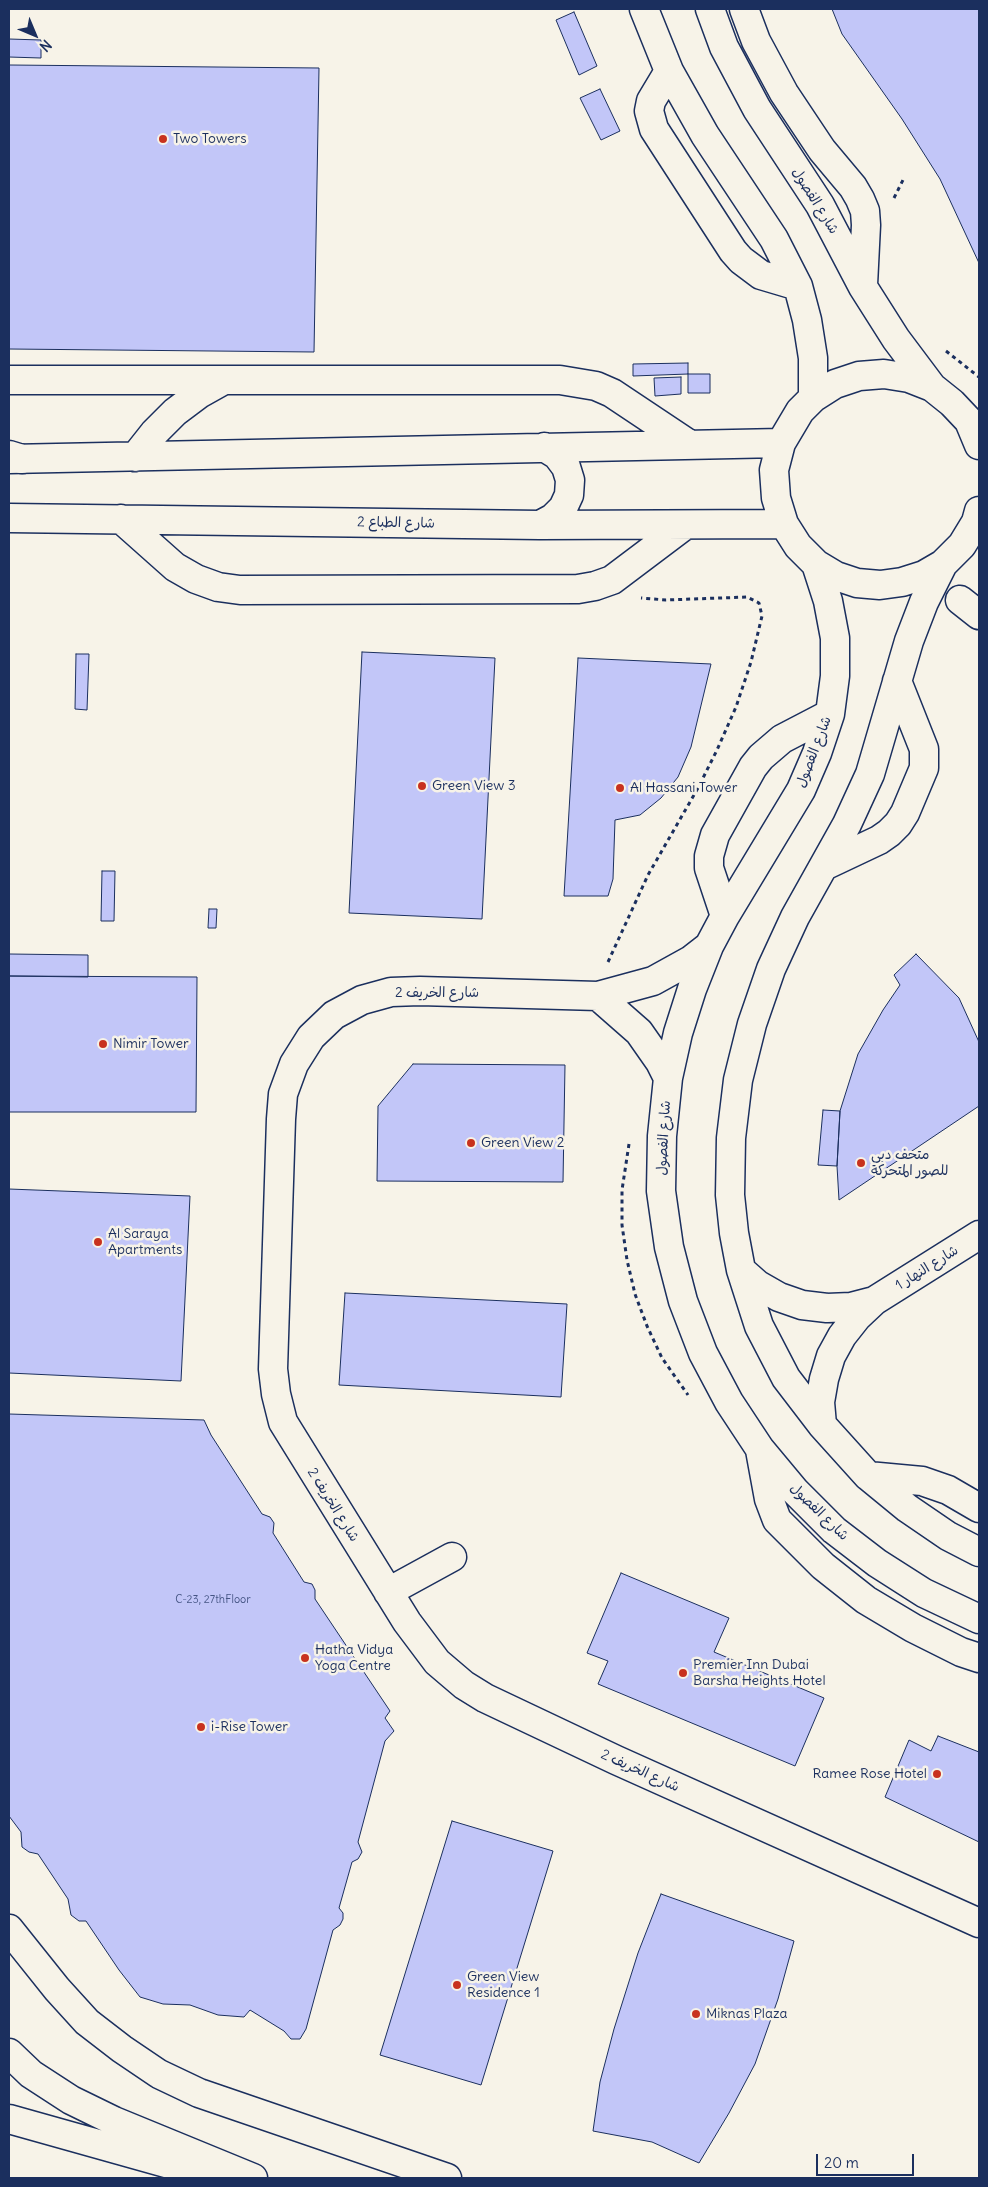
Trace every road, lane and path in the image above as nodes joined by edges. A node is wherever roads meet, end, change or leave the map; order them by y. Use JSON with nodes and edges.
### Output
{"nodes":[{"id":1,"x":710,"y":9,"type":"edge"},
{"id":2,"x":744,"y":9,"type":"edge"},
{"id":3,"x":640,"y":13,"type":"edge"},
{"id":4,"x":668,"y":71,"type":"junction"},
{"id":5,"x":904,"y":178,"type":"dead end"},
{"id":6,"x":894,"y":202,"type":"dead end"},
{"id":7,"x":798,"y":286,"type":"junction"},
{"id":8,"x":863,"y":286,"type":"junction"},
{"id":9,"x":938,"y":346,"type":"dead end"},
{"id":10,"x":979,"y":377,"type":"edge"},
{"id":11,"x":9,"y":380,"type":"edge"},
{"id":12,"x":226,"y":380,"type":"junction"},
{"id":13,"x":932,"y":387,"type":"junction"},
{"id":14,"x":813,"y":398,"type":"junction"},
{"id":15,"x":976,"y":431,"type":"edge"},
{"id":16,"x":781,"y":443,"type":"junction"},
{"id":17,"x":690,"y":445,"type":"junction"},
{"id":18,"x":544,"y":448,"type":"junction"},
{"id":19,"x":135,"y":457,"type":"junction"},
{"id":20,"x":13,"y":458,"type":"edge"},
{"id":21,"x":979,"y":511,"type":"edge"},
{"id":22,"x":9,"y":518,"type":"edge"},
{"id":23,"x":121,"y":520,"type":"junction"},
{"id":24,"x":784,"y":524,"type":"junction"},
{"id":25,"x":540,"y":525,"type":"junction"},
{"id":26,"x":685,"y":525,"type":"junction"},
{"id":27,"x":971,"y":540,"type":"edge"},
{"id":28,"x":816,"y":564,"type":"junction"},
{"id":29,"x":943,"y":564,"type":"junction"},
{"id":30,"x":897,"y":681,"type":"junction"},
{"id":31,"x":830,"y":714,"type":"junction"},
{"id":32,"x":824,"y":866,"type":"junction"},
{"id":33,"x":725,"y":916,"type":"junction"},
{"id":34,"x":709,"y":946,"type":"junction"},
{"id":35,"x":598,"y":996,"type":"junction"},
{"id":36,"x":668,"y":1078,"type":"junction"},
{"id":37,"x":979,"y":1235,"type":"edge"},
{"id":38,"x":741,"y":1270,"type":"junction"},
{"id":39,"x":874,"y":1301,"type":"junction"},
{"id":40,"x":822,"y":1426,"type":"junction"},
{"id":41,"x":760,"y":1449,"type":"junction"},
{"id":42,"x":868,"y":1476,"type":"junction"},
{"id":43,"x":979,"y":1508,"type":"edge"},
{"id":44,"x":979,"y":1552,"type":"edge"},
{"id":45,"x":452,"y":1557,"type":"dead end"},
{"id":46,"x":388,"y":1592,"type":"junction"},
{"id":47,"x":979,"y":1619,"type":"edge"},
{"id":48,"x":979,"y":1658,"type":"edge"},
{"id":49,"x":979,"y":1922,"type":"edge"},
{"id":50,"x":9,"y":1929,"type":"edge"},
{"id":51,"x":9,"y":2054,"type":"edge"},
{"id":52,"x":9,"y":2120,"type":"edge"},
{"id":53,"x":220,"y":2178,"type":"edge"},
{"id":54,"x":253,"y":2178,"type":"edge"},
{"id":55,"x":447,"y":2178,"type":"edge"}],
"edges":[{"from":1,"to":8,"type":"street","name":"شارع الفصول"},
{"from":2,"to":8,"type":"street"},
{"from":3,"to":4,"type":"street"},
{"from":4,"to":7,"type":"street"},
{"from":4,"to":7,"type":"street"},
{"from":5,"to":6,"type":"path"},
{"from":7,"to":14,"type":"street"},
{"from":8,"to":13,"type":"street","name":"شارع الفصول"},
{"from":9,"to":10,"type":"path"},
{"from":11,"to":12,"type":"street"},
{"from":12,"to":17,"type":"street"},
{"from":12,"to":19,"type":"street"},
{"from":13,"to":14,"type":"street"},
{"from":13,"to":15,"type":"street"},
{"from":14,"to":16,"type":"street"},
{"from":16,"to":17,"type":"street"},
{"from":16,"to":24,"type":"street"},
{"from":17,"to":18,"type":"street"},
{"from":18,"to":19,"type":"street"},
{"from":18,"to":25,"type":"street"},
{"from":19,"to":20,"type":"street"},
{"from":21,"to":27,"type":"street"},
{"from":22,"to":23,"type":"street","name":"شارع الطباع 2"},
{"from":23,"to":25,"type":"street","name":"شارع الطباع 2"},
{"from":23,"to":26,"type":"street"},
{"from":24,"to":26,"type":"street","name":"شارع الطباع 2"},
{"from":24,"to":28,"type":"street"},
{"from":25,"to":26,"type":"street","name":"شارع الطباع 2"},
{"from":27,"to":29,"type":"street"},
{"from":28,"to":29,"type":"street"},
{"from":28,"to":31,"type":"street","name":"شارع الفصول"},
{"from":29,"to":30,"type":"street"},
{"from":30,"to":32,"type":"street"},
{"from":30,"to":32,"type":"street"},
{"from":31,"to":33,"type":"street","name":"شارع الفصول"},
{"from":31,"to":33,"type":"street"},
{"from":32,"to":38,"type":"street"},
{"from":33,"to":34,"type":"street","name":"شارع الفصول"},
{"from":34,"to":35,"type":"street","name":"شارع الخريف 2"},
{"from":34,"to":36,"type":"street","name":"شارع الفصول"},
{"from":35,"to":36,"type":"street"},
{"from":35,"to":46,"type":"street","name":"شارع الخريف 2"},
{"from":36,"to":41,"type":"street","name":"شارع الفصول"},
{"from":37,"to":39,"type":"street","name":"شارع النهار 1"},
{"from":38,"to":39,"type":"street","name":"شارع النهار 1"},
{"from":38,"to":40,"type":"street"},
{"from":39,"to":40,"type":"street","name":"شارع النهار 1"},
{"from":40,"to":42,"type":"street"},
{"from":41,"to":47,"type":"street","name":"شارع الفصول"},
{"from":41,"to":48,"type":"street"},
{"from":42,"to":43,"type":"street"},
{"from":42,"to":44,"type":"street"},
{"from":45,"to":46,"type":"street"},
{"from":46,"to":49,"type":"street","name":"شارع الخريف 2"},
{"from":50,"to":55,"type":"street"},
{"from":51,"to":54,"type":"street"},
{"from":52,"to":53,"type":"street"}]}
